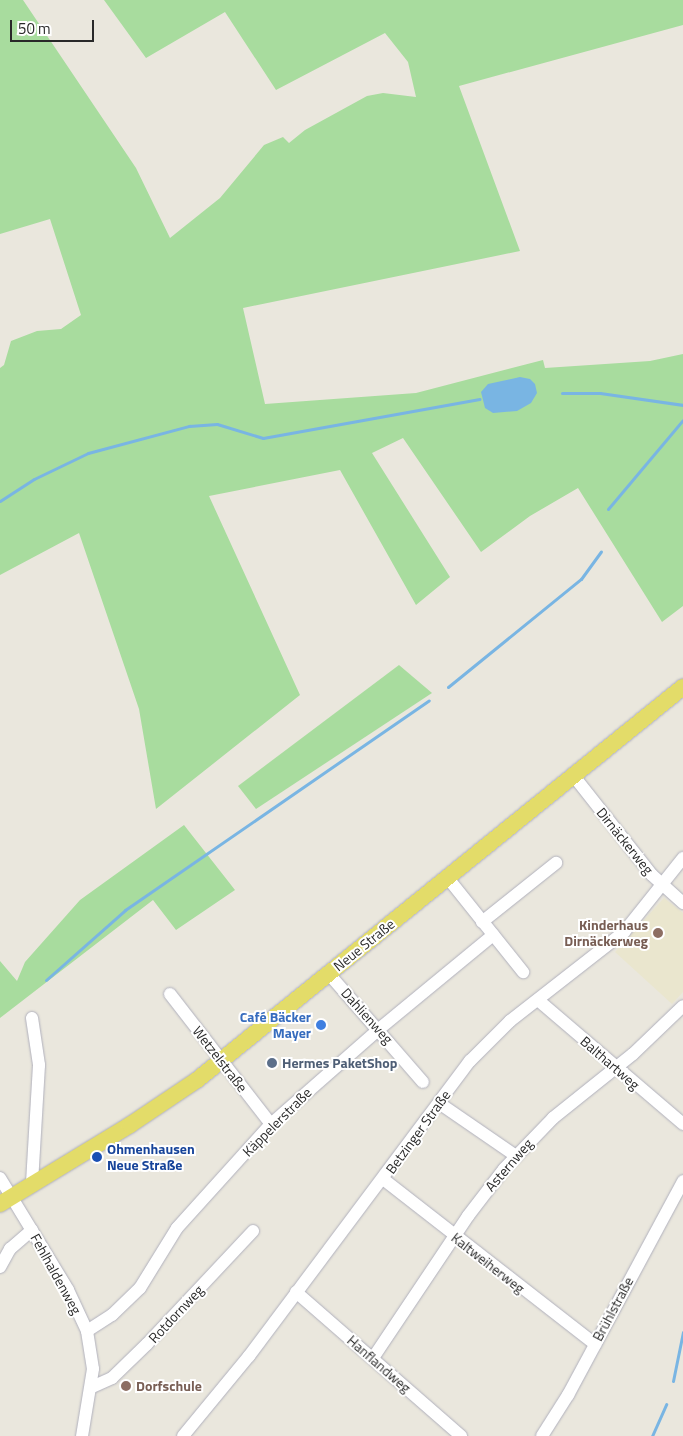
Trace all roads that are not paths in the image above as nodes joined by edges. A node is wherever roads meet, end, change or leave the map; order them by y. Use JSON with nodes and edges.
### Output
{"nodes":[{"id":1,"x":683,"y":687,"type":"edge"},
{"id":2,"x":573,"y":775,"type":"junction"},
{"id":3,"x":683,"y":858,"type":"edge"},
{"id":4,"x":556,"y":863,"type":"dead end"},
{"id":5,"x":447,"y":878,"type":"junction"},
{"id":6,"x":662,"y":885,"type":"junction"},
{"id":7,"x":683,"y":903,"type":"edge"},
{"id":8,"x":482,"y":922,"type":"junction"},
{"id":9,"x":493,"y":935,"type":"junction"},
{"id":10,"x":523,"y":972,"type":"dead end"},
{"id":11,"x":329,"y":974,"type":"junction"},
{"id":12,"x":170,"y":994,"type":"dead end"},
{"id":13,"x":538,"y":1000,"type":"junction"},
{"id":14,"x":683,"y":1006,"type":"edge"},
{"id":15,"x":32,"y":1018,"type":"dead end"},
{"id":16,"x":379,"y":1029,"type":"junction"},
{"id":17,"x":220,"y":1062,"type":"junction"},
{"id":18,"x":615,"y":1068,"type":"junction"},
{"id":19,"x":423,"y":1082,"type":"dead end"},
{"id":20,"x":439,"y":1103,"type":"junction"},
{"id":21,"x":271,"y":1124,"type":"junction"},
{"id":22,"x":683,"y":1124,"type":"edge"},
{"id":23,"x":516,"y":1156,"type":"junction"},
{"id":24,"x":0,"y":1178,"type":"edge"},
{"id":25,"x":383,"y":1179,"type":"junction"},
{"id":26,"x":683,"y":1181,"type":"edge"},
{"id":27,"x":32,"y":1184,"type":"junction"},
{"id":28,"x":6,"y":1200,"type":"edge"},
{"id":29,"x":32,"y":1230,"type":"junction"},
{"id":30,"x":253,"y":1231,"type":"dead end"},
{"id":31,"x":454,"y":1236,"type":"junction"},
{"id":32,"x":0,"y":1267,"type":"edge"},
{"id":33,"x":296,"y":1292,"type":"junction"},
{"id":34,"x":87,"y":1331,"type":"junction"},
{"id":35,"x":595,"y":1344,"type":"junction"},
{"id":36,"x":373,"y":1358,"type":"junction"},
{"id":37,"x":92,"y":1387,"type":"junction"},
{"id":38,"x":82,"y":1436,"type":"edge"},
{"id":39,"x":183,"y":1436,"type":"edge"},
{"id":40,"x":461,"y":1436,"type":"edge"},
{"id":41,"x":542,"y":1436,"type":"edge"}],
"edges":[{"from":1,"to":2,"type":"main road","name":"Neue Straße"},
{"from":2,"to":5,"type":"main road","name":"Neue Straße"},
{"from":2,"to":6,"type":"street","name":"Dirnäckerweg"},
{"from":3,"to":6,"type":"street","name":"Betzinger Straße"},
{"from":4,"to":8,"type":"street"},
{"from":5,"to":8,"type":"street"},
{"from":5,"to":11,"type":"main road","name":"Neue Straße"},
{"from":6,"to":7,"type":"street","name":"Dirnäckerweg"},
{"from":6,"to":13,"type":"street","name":"Betzinger Straße"},
{"from":8,"to":9,"type":"street"},
{"from":9,"to":10,"type":"street"},
{"from":9,"to":16,"type":"street","name":"Käppelerstraße"},
{"from":11,"to":16,"type":"street","name":"Dahlienweg"},
{"from":11,"to":17,"type":"main road","name":"Neue Straße"},
{"from":12,"to":17,"type":"street","name":"Wetzelstraße"},
{"from":13,"to":18,"type":"street","name":"Balthartweg"},
{"from":13,"to":20,"type":"street","name":"Betzinger Straße"},
{"from":14,"to":18,"type":"street","name":"Asternweg"},
{"from":15,"to":27,"type":"street"},
{"from":16,"to":19,"type":"street","name":"Dahlienweg"},
{"from":16,"to":21,"type":"street","name":"Käppelerstraße"},
{"from":17,"to":21,"type":"street","name":"Wetzelstraße"},
{"from":17,"to":27,"type":"main road","name":"Neue Straße"},
{"from":18,"to":22,"type":"street","name":"Balthartweg"},
{"from":18,"to":23,"type":"street","name":"Asternweg"},
{"from":20,"to":23,"type":"street"},
{"from":20,"to":25,"type":"street","name":"Betzinger Straße"},
{"from":21,"to":34,"type":"street","name":"Käppelerstraße"},
{"from":23,"to":31,"type":"street","name":"Asternweg"},
{"from":24,"to":28,"type":"street","name":"Fehlhaldenweg"},
{"from":25,"to":31,"type":"street","name":"Kaltweiherweg"},
{"from":25,"to":33,"type":"street","name":"Betzinger Straße"},
{"from":26,"to":35,"type":"street","name":"Brühlstraße"},
{"from":27,"to":28,"type":"main road","name":"Neue Straße"},
{"from":28,"to":29,"type":"street","name":"Fehlhaldenweg"},
{"from":29,"to":32,"type":"street"},
{"from":29,"to":34,"type":"street","name":"Fehlhaldenweg"},
{"from":30,"to":37,"type":"street","name":"Rotdornweg"},
{"from":31,"to":35,"type":"street","name":"Kaltweiherweg"},
{"from":31,"to":36,"type":"street","name":"Asternweg"},
{"from":33,"to":36,"type":"street","name":"Hanflandweg"},
{"from":33,"to":39,"type":"street","name":"Betzinger Straße"},
{"from":34,"to":37,"type":"street","name":"Fehlhaldenweg"},
{"from":35,"to":41,"type":"street","name":"Brühlstraße"},
{"from":36,"to":40,"type":"street","name":"Hanflandweg"},
{"from":37,"to":38,"type":"street","name":"Fehlhaldenweg"}]}
